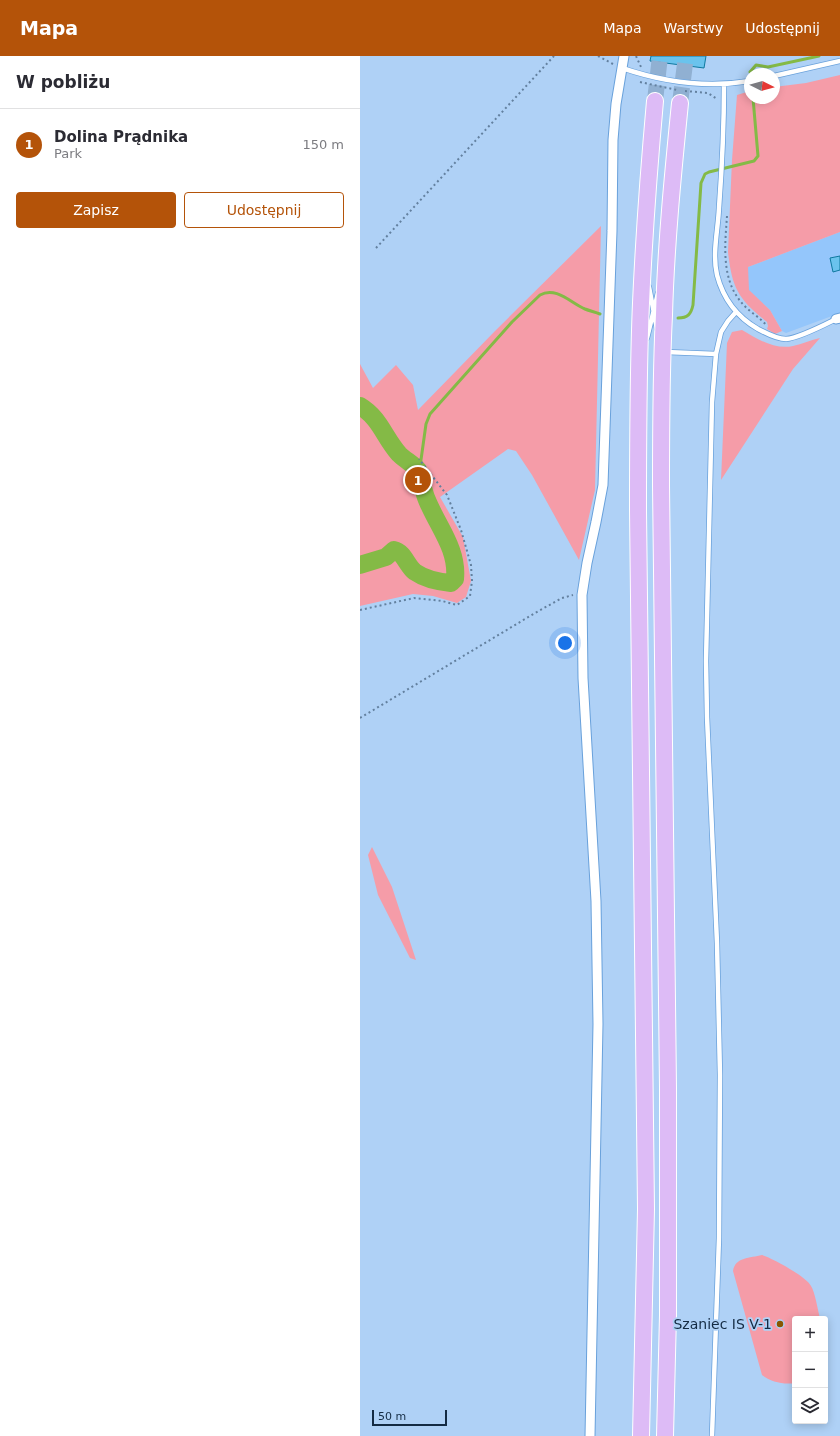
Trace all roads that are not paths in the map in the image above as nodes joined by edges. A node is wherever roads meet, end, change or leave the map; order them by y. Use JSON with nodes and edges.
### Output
{"nodes":[{"id":1,"x":624,"y":56,"type":"edge"},
{"id":2,"x":840,"y":61,"type":"edge"},
{"id":3,"x":621,"y":68,"type":"junction"},
{"id":4,"x":780,"y":75,"type":"edge"},
{"id":5,"x":744,"y":82,"type":"edge"},
{"id":6,"x":724,"y":84,"type":"junction"},
{"id":7,"x":656,"y":101,"type":"tunnel mouth"},
{"id":8,"x":680,"y":103,"type":"tunnel mouth"},
{"id":9,"x":644,"y":255,"type":"junction"},
{"id":10,"x":667,"y":257,"type":"junction"},
{"id":11,"x":736,"y":312,"type":"junction"},
{"id":12,"x":653,"y":314,"type":"junction"},
{"id":13,"x":838,"y":318,"type":"edge"},
{"id":14,"x":662,"y":352,"type":"junction"},
{"id":15,"x":716,"y":354,"type":"junction"},
{"id":16,"x":639,"y":370,"type":"junction"},
{"id":17,"x":590,"y":1436,"type":"edge"},
{"id":18,"x":641,"y":1436,"type":"edge"},
{"id":19,"x":665,"y":1436,"type":"edge"},
{"id":20,"x":712,"y":1436,"type":"edge"}],
"edges":[{"from":1,"to":3,"type":"street"},
{"from":2,"to":4,"type":"lane"},
{"from":3,"to":6,"type":"lane"},
{"from":3,"to":17,"type":"street"},
{"from":5,"to":6,"type":"lane"},
{"from":6,"to":11,"type":"lane"},
{"from":7,"to":9,"type":"highway"},
{"from":8,"to":10,"type":"highway"},
{"from":9,"to":12,"type":"lane"},
{"from":9,"to":16,"type":"highway"},
{"from":10,"to":12,"type":"lane"},
{"from":10,"to":14,"type":"highway"},
{"from":11,"to":13,"type":"lane"},
{"from":11,"to":15,"type":"lane"},
{"from":12,"to":14,"type":"lane"},
{"from":12,"to":16,"type":"lane"},
{"from":14,"to":15,"type":"lane"},
{"from":14,"to":19,"type":"highway"},
{"from":15,"to":20,"type":"lane"},
{"from":16,"to":18,"type":"highway"}]}
